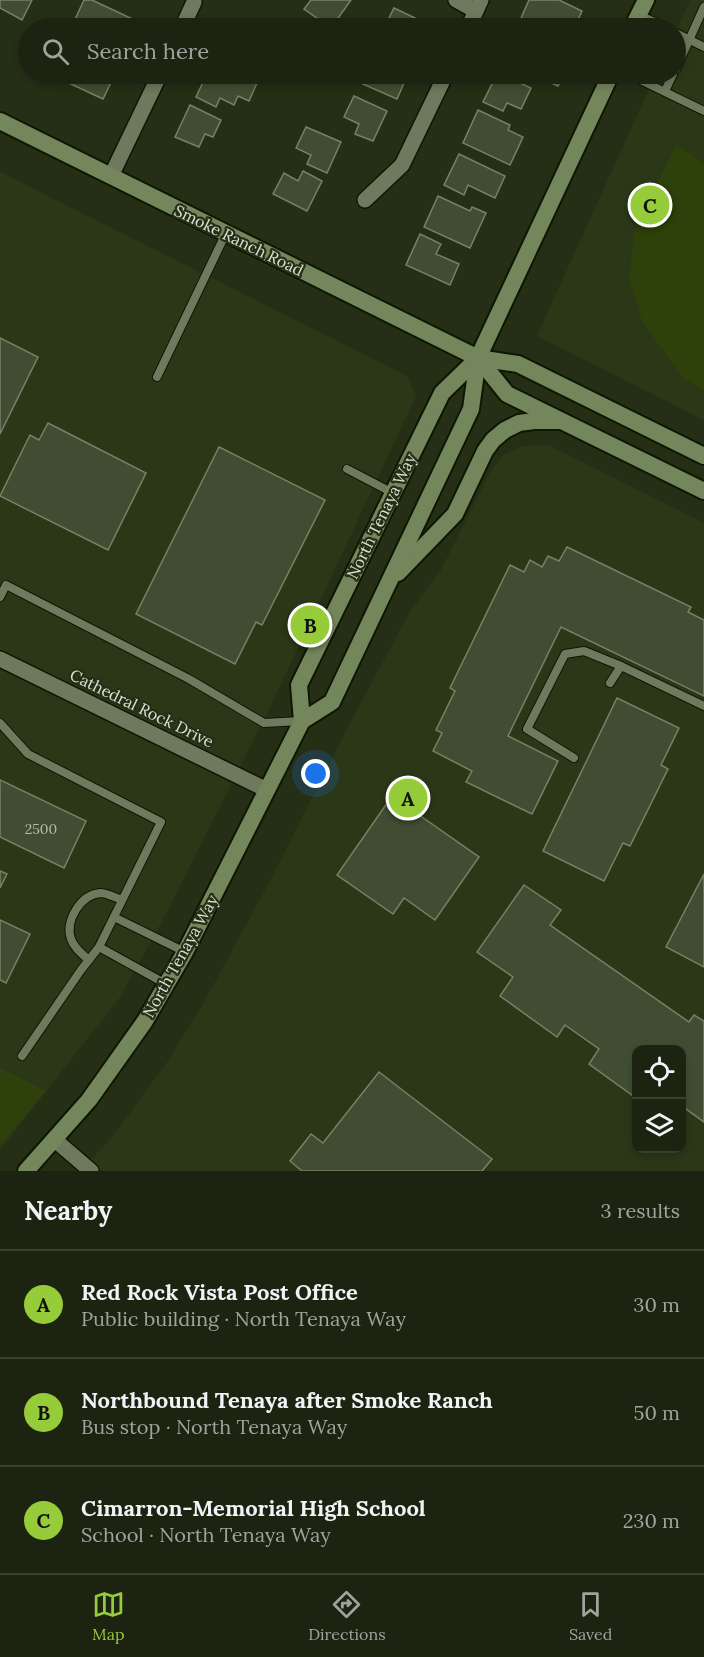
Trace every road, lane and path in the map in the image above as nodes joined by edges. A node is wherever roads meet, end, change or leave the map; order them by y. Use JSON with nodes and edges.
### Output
{"nodes":[{"id":1,"x":456,"y":0,"type":"edge"},
{"id":2,"x":194,"y":2,"type":"dead end"},
{"id":3,"x":479,"y":6,"type":"edge"},
{"id":4,"x":704,"y":8,"type":"edge"},
{"id":5,"x":187,"y":18,"type":"edge"},
{"id":6,"x":686,"y":38,"type":"edge"},
{"id":7,"x":689,"y":39,"type":"junction"},
{"id":8,"x":686,"y":45,"type":"edge"},
{"id":9,"x":704,"y":47,"type":"edge"},
{"id":10,"x":155,"y":84,"type":"edge"},
{"id":11,"x":441,"y":84,"type":"edge"},
{"id":12,"x":606,"y":84,"type":"edge"},
{"id":13,"x":650,"y":84,"type":"edge"},
{"id":14,"x":668,"y":84,"type":"edge"},
{"id":15,"x":665,"y":91,"type":"junction"},
{"id":16,"x":704,"y":111,"type":"edge"},
{"id":17,"x":0,"y":121,"type":"edge"},
{"id":18,"x":111,"y":176,"type":"junction"},
{"id":19,"x":365,"y":200,"type":"dead end"},
{"id":20,"x":226,"y":233,"type":"junction"},
{"id":21,"x":478,"y":358,"type":"junction"},
{"id":22,"x":157,"y":377,"type":"dead end"},
{"id":23,"x":563,"y":421,"type":"junction"},
{"id":24,"x":704,"y":456,"type":"edge"},
{"id":25,"x":347,"y":469,"type":"dead end"},
{"id":26,"x":704,"y":491,"type":"edge"},
{"id":27,"x":393,"y":493,"type":"junction"},
{"id":28,"x":389,"y":582,"type":"junction"},
{"id":29,"x":0,"y":597,"type":"edge"},
{"id":30,"x":0,"y":659,"type":"edge"},
{"id":31,"x":621,"y":666,"type":"junction"},
{"id":32,"x":610,"y":683,"type":"dead end"},
{"id":33,"x":704,"y":706,"type":"edge"},
{"id":34,"x":302,"y":721,"type":"junction"},
{"id":35,"x":0,"y":723,"type":"edge"},
{"id":36,"x":574,"y":758,"type":"dead end"},
{"id":37,"x":267,"y":790,"type":"junction"},
{"id":38,"x":122,"y":900,"type":"junction"},
{"id":39,"x":114,"y":917,"type":"junction"},
{"id":40,"x":99,"y":947,"type":"junction"},
{"id":41,"x":184,"y":952,"type":"junction"},
{"id":42,"x":89,"y":960,"type":"junction"},
{"id":43,"x":167,"y":984,"type":"junction"},
{"id":44,"x":22,"y":1056,"type":"dead end"},
{"id":45,"x":55,"y":1140,"type":"junction"},
{"id":46,"x":27,"y":1171,"type":"edge"},
{"id":47,"x":91,"y":1171,"type":"edge"}],
"edges":[{"from":1,"to":3,"type":"street"},
{"from":2,"to":5,"type":"street"},
{"from":4,"to":7,"type":"lane"},
{"from":6,"to":7,"type":"lane"},
{"from":7,"to":8,"type":"lane"},
{"from":7,"to":9,"type":"lane"},
{"from":10,"to":18,"type":"street"},
{"from":11,"to":19,"type":"street"},
{"from":12,"to":21,"type":"main road","name":"North Tenaya Way"},
{"from":13,"to":15,"type":"lane"},
{"from":14,"to":15,"type":"lane"},
{"from":15,"to":16,"type":"lane"},
{"from":17,"to":18,"type":"main road","name":"Smoke Ranch Road"},
{"from":18,"to":20,"type":"main road","name":"Smoke Ranch Road"},
{"from":20,"to":21,"type":"main road","name":"Smoke Ranch Road"},
{"from":20,"to":22,"type":"lane"},
{"from":21,"to":23,"type":"main road","name":"Smoke Ranch Road"},
{"from":21,"to":24,"type":"main road","name":"Smoke Ranch Road"},
{"from":21,"to":27,"type":"main road","name":"North Tenaya Way"},
{"from":21,"to":28,"type":"main road","name":"North Tenaya Way"},
{"from":23,"to":26,"type":"main road","name":"Smoke Ranch Road"},
{"from":23,"to":28,"type":"main road"},
{"from":25,"to":27,"type":"lane"},
{"from":27,"to":34,"type":"main road","name":"North Tenaya Way"},
{"from":28,"to":34,"type":"main road","name":"North Tenaya Way"},
{"from":29,"to":34,"type":"lane"},
{"from":30,"to":37,"type":"street","name":"Cathedral Rock Drive"},
{"from":31,"to":32,"type":"lane"},
{"from":31,"to":33,"type":"lane"},
{"from":31,"to":36,"type":"lane"},
{"from":34,"to":37,"type":"main road","name":"North Tenaya Way"},
{"from":35,"to":38,"type":"lane"},
{"from":37,"to":41,"type":"main road","name":"North Tenaya Way"},
{"from":38,"to":39,"type":"lane"},
{"from":38,"to":42,"type":"lane"},
{"from":39,"to":40,"type":"lane"},
{"from":39,"to":41,"type":"lane"},
{"from":40,"to":42,"type":"lane"},
{"from":40,"to":43,"type":"lane"},
{"from":41,"to":43,"type":"main road","name":"North Tenaya Way"},
{"from":42,"to":44,"type":"lane"},
{"from":43,"to":45,"type":"main road","name":"North Tenaya Way"},
{"from":45,"to":46,"type":"main road","name":"North Tenaya Way"},
{"from":45,"to":47,"type":"street"}]}
